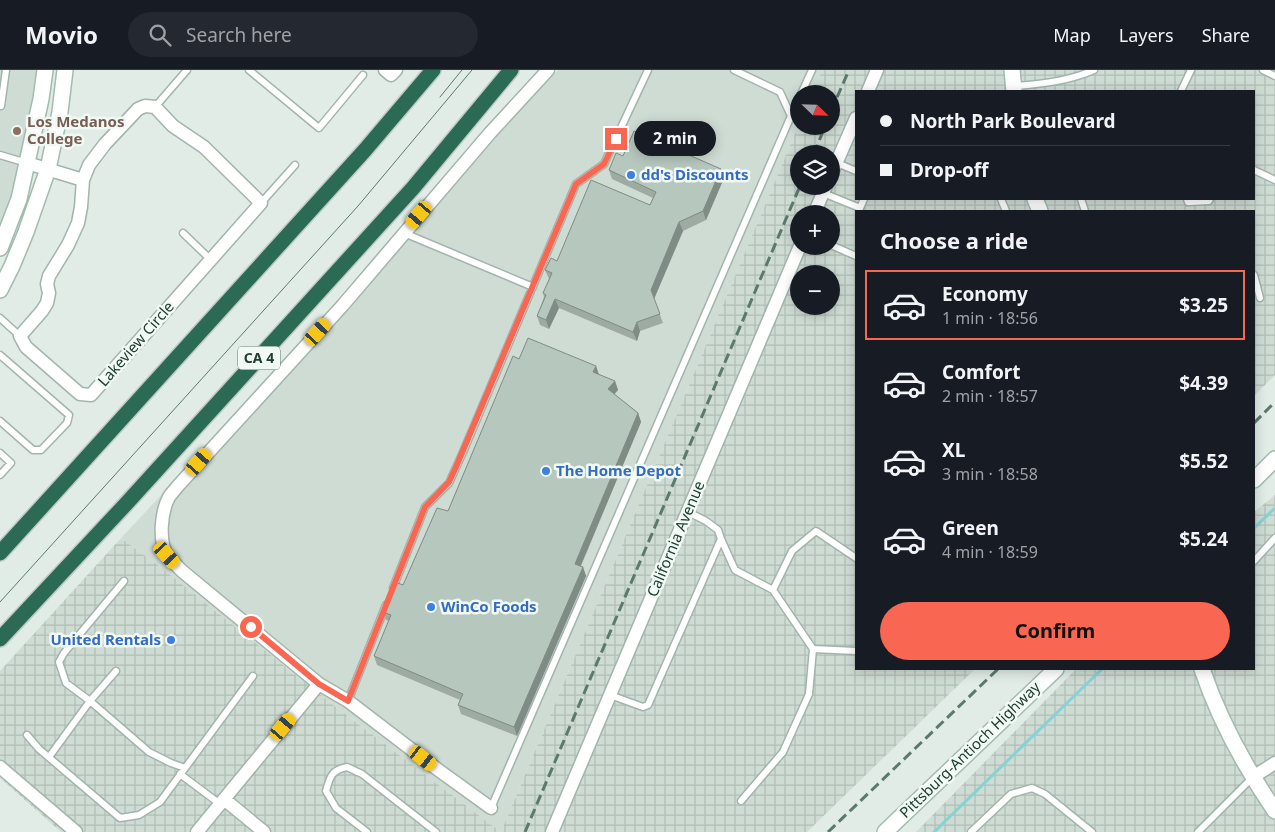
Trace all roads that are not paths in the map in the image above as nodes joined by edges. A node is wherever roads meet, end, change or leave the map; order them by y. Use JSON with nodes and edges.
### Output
{"nodes":[{"id":1,"x":6,"y":70,"type":"edge"},
{"id":2,"x":44,"y":70,"type":"edge"},
{"id":3,"x":66,"y":70,"type":"edge"},
{"id":4,"x":186,"y":70,"type":"edge"},
{"id":5,"x":249,"y":70,"type":"edge"},
{"id":6,"x":385,"y":70,"type":"edge"},
{"id":7,"x":396,"y":70,"type":"edge"},
{"id":8,"x":433,"y":70,"type":"edge"},
{"id":9,"x":511,"y":70,"type":"edge"},
{"id":10,"x":548,"y":70,"type":"edge"},
{"id":11,"x":648,"y":70,"type":"edge"},
{"id":12,"x":734,"y":70,"type":"edge"},
{"id":13,"x":812,"y":70,"type":"edge"},
{"id":14,"x":877,"y":70,"type":"edge"},
{"id":15,"x":1012,"y":70,"type":"edge"},
{"id":16,"x":1094,"y":70,"type":"edge"},
{"id":17,"x":1191,"y":70,"type":"edge"},
{"id":18,"x":1263,"y":70,"type":"edge"},
{"id":19,"x":363,"y":75,"type":"dead end"},
{"id":20,"x":1275,"y":76,"type":"edge"},
{"id":21,"x":805,"y":85,"type":"edge"},
{"id":22,"x":1014,"y":89,"type":"edge"},
{"id":23,"x":868,"y":90,"type":"edge"},
{"id":24,"x":1181,"y":90,"type":"edge"},
{"id":25,"x":1,"y":106,"type":"dead end"},
{"id":26,"x":156,"y":107,"type":"junction"},
{"id":27,"x":790,"y":114,"type":"edge"},
{"id":28,"x":790,"y":118,"type":"edge"},
{"id":29,"x":855,"y":120,"type":"edge"},
{"id":30,"x":840,"y":154,"type":"edge"},
{"id":31,"x":0,"y":155,"type":"edge"},
{"id":32,"x":28,"y":163,"type":"junction"},
{"id":33,"x":295,"y":165,"type":"dead end"},
{"id":34,"x":840,"y":165,"type":"edge"},
{"id":35,"x":48,"y":169,"type":"junction"},
{"id":36,"x":1255,"y":170,"type":"edge"},
{"id":37,"x":855,"y":171,"type":"edge"},
{"id":38,"x":83,"y":180,"type":"junction"},
{"id":39,"x":1275,"y":180,"type":"edge"},
{"id":40,"x":835,"y":195,"type":"edge"},
{"id":41,"x":864,"y":200,"type":"edge"},
{"id":42,"x":1187,"y":200,"type":"edge"},
{"id":43,"x":1210,"y":200,"type":"edge"},
{"id":44,"x":261,"y":203,"type":"junction"},
{"id":45,"x":404,"y":233,"type":"junction"},
{"id":46,"x":183,"y":234,"type":"dead end"},
{"id":47,"x":0,"y":248,"type":"edge"},
{"id":48,"x":840,"y":250,"type":"edge"},
{"id":49,"x":796,"y":255,"type":"edge"},
{"id":50,"x":855,"y":256,"type":"edge"},
{"id":51,"x":211,"y":260,"type":"junction"},
{"id":52,"x":1255,"y":278,"type":"edge"},
{"id":53,"x":532,"y":287,"type":"junction"},
{"id":54,"x":0,"y":290,"type":"edge"},
{"id":55,"x":1260,"y":298,"type":"dead end"},
{"id":56,"x":0,"y":318,"type":"edge"},
{"id":57,"x":20,"y":336,"type":"junction"},
{"id":58,"x":0,"y":355,"type":"edge"},
{"id":59,"x":0,"y":421,"type":"edge"},
{"id":60,"x":0,"y":453,"type":"edge"},
{"id":61,"x":1275,"y":459,"type":"edge"},
{"id":62,"x":0,"y":475,"type":"edge"},
{"id":63,"x":1255,"y":479,"type":"edge"},
{"id":64,"x":688,"y":512,"type":"junction"},
{"id":65,"x":1275,"y":538,"type":"edge"},
{"id":66,"x":721,"y":539,"type":"junction"},
{"id":67,"x":0,"y":553,"type":"edge"},
{"id":68,"x":855,"y":557,"type":"edge"},
{"id":69,"x":1255,"y":560,"type":"edge"},
{"id":70,"x":124,"y":581,"type":"dead end"},
{"id":71,"x":773,"y":590,"type":"junction"},
{"id":72,"x":0,"y":639,"type":"edge"},
{"id":73,"x":813,"y":649,"type":"junction"},
{"id":74,"x":855,"y":651,"type":"edge"},
{"id":75,"x":1055,"y":670,"type":"edge"},
{"id":76,"x":1202,"y":670,"type":"edge"},
{"id":77,"x":116,"y":671,"type":"dead end"},
{"id":78,"x":252,"y":676,"type":"dead end"},
{"id":79,"x":319,"y":684,"type":"junction"},
{"id":80,"x":610,"y":695,"type":"junction"},
{"id":81,"x":90,"y":701,"type":"junction"},
{"id":82,"x":348,"y":701,"type":"junction"},
{"id":83,"x":27,"y":734,"type":"dead end"},
{"id":84,"x":49,"y":757,"type":"junction"},
{"id":85,"x":1275,"y":762,"type":"edge"},
{"id":86,"x":0,"y":767,"type":"edge"},
{"id":87,"x":185,"y":768,"type":"junction"},
{"id":88,"x":180,"y":774,"type":"junction"},
{"id":89,"x":1253,"y":777,"type":"junction"},
{"id":90,"x":741,"y":800,"type":"dead end"},
{"id":91,"x":222,"y":802,"type":"junction"},
{"id":92,"x":491,"y":808,"type":"joint"},
{"id":93,"x":1275,"y":811,"type":"edge"},
{"id":94,"x":76,"y":832,"type":"edge"},
{"id":95,"x":197,"y":832,"type":"edge"},
{"id":96,"x":264,"y":832,"type":"edge"},
{"id":97,"x":367,"y":832,"type":"edge"},
{"id":98,"x":436,"y":832,"type":"edge"},
{"id":99,"x":552,"y":832,"type":"edge"},
{"id":100,"x":885,"y":832,"type":"edge"},
{"id":101,"x":972,"y":832,"type":"edge"},
{"id":102,"x":1092,"y":832,"type":"edge"},
{"id":103,"x":1198,"y":832,"type":"edge"}],
"edges":[{"from":1,"to":25,"type":"lane"},
{"from":2,"to":32,"type":"main road"},
{"from":3,"to":35,"type":"main road"},
{"from":4,"to":26,"type":"lane"},
{"from":5,"to":19,"type":"lane"},
{"from":6,"to":7,"type":"street"},
{"from":8,"to":67,"type":"highway"},
{"from":9,"to":72,"type":"highway","number":"CA 4"},
{"from":10,"to":45,"type":"street"},
{"from":11,"to":53,"type":"lane"},
{"from":12,"to":27,"type":"lane"},
{"from":13,"to":21,"type":"lane"},
{"from":14,"to":23,"type":"street"},
{"from":15,"to":22,"type":"main road"},
{"from":16,"to":22,"type":"lane"},
{"from":17,"to":24,"type":"lane"},
{"from":18,"to":20,"type":"lane"},
{"from":26,"to":38,"type":"street"},
{"from":26,"to":44,"type":"street"},
{"from":28,"to":92,"type":"lane"},
{"from":29,"to":30,"type":"street"},
{"from":31,"to":32,"type":"lane"},
{"from":32,"to":35,"type":"street"},
{"from":32,"to":47,"type":"main road"},
{"from":33,"to":44,"type":"lane","name":"Lakeview Circle"},
{"from":34,"to":37,"type":"lane"},
{"from":35,"to":38,"type":"street"},
{"from":35,"to":54,"type":"main road"},
{"from":36,"to":39,"type":"lane"},
{"from":38,"to":57,"type":"street"},
{"from":40,"to":41,"type":"lane"},
{"from":42,"to":43,"type":"lane"},
{"from":44,"to":51,"type":"street","name":"Lakeview Circle"},
{"from":45,"to":53,"type":"lane"},
{"from":45,"to":79,"type":"street"},
{"from":46,"to":51,"type":"lane"},
{"from":48,"to":50,"type":"lane"},
{"from":49,"to":64,"type":"street","name":"California Avenue"},
{"from":51,"to":57,"type":"street","name":"Lakeview Circle"},
{"from":52,"to":55,"type":"lane"},
{"from":53,"to":82,"type":"lane"},
{"from":56,"to":57,"type":"lane"},
{"from":58,"to":59,"type":"lane"},
{"from":60,"to":62,"type":"lane"},
{"from":61,"to":63,"type":"main road"},
{"from":64,"to":66,"type":"lane"},
{"from":64,"to":80,"type":"street","name":"California Avenue"},
{"from":65,"to":69,"type":"lane"},
{"from":66,"to":71,"type":"lane"},
{"from":66,"to":80,"type":"lane"},
{"from":68,"to":71,"type":"lane"},
{"from":70,"to":81,"type":"lane"},
{"from":71,"to":73,"type":"lane"},
{"from":73,"to":74,"type":"lane"},
{"from":73,"to":90,"type":"lane"},
{"from":75,"to":100,"type":"main road","name":"Pittsburg-Antioch Highway"},
{"from":76,"to":89,"type":"main road"},
{"from":77,"to":81,"type":"lane"},
{"from":78,"to":87,"type":"lane"},
{"from":79,"to":82,"type":"street"},
{"from":79,"to":91,"type":"street"},
{"from":80,"to":99,"type":"street","name":"California Avenue"},
{"from":81,"to":84,"type":"lane"},
{"from":81,"to":87,"type":"lane"},
{"from":82,"to":92,"type":"street"},
{"from":83,"to":84,"type":"lane"},
{"from":84,"to":88,"type":"lane"},
{"from":85,"to":89,"type":"street"},
{"from":86,"to":94,"type":"street"},
{"from":87,"to":88,"type":"lane"},
{"from":88,"to":91,"type":"lane"},
{"from":89,"to":93,"type":"main road"},
{"from":89,"to":103,"type":"lane"},
{"from":91,"to":95,"type":"street"},
{"from":91,"to":96,"type":"street"},
{"from":97,"to":98,"type":"lane"},
{"from":101,"to":102,"type":"lane"}]}
